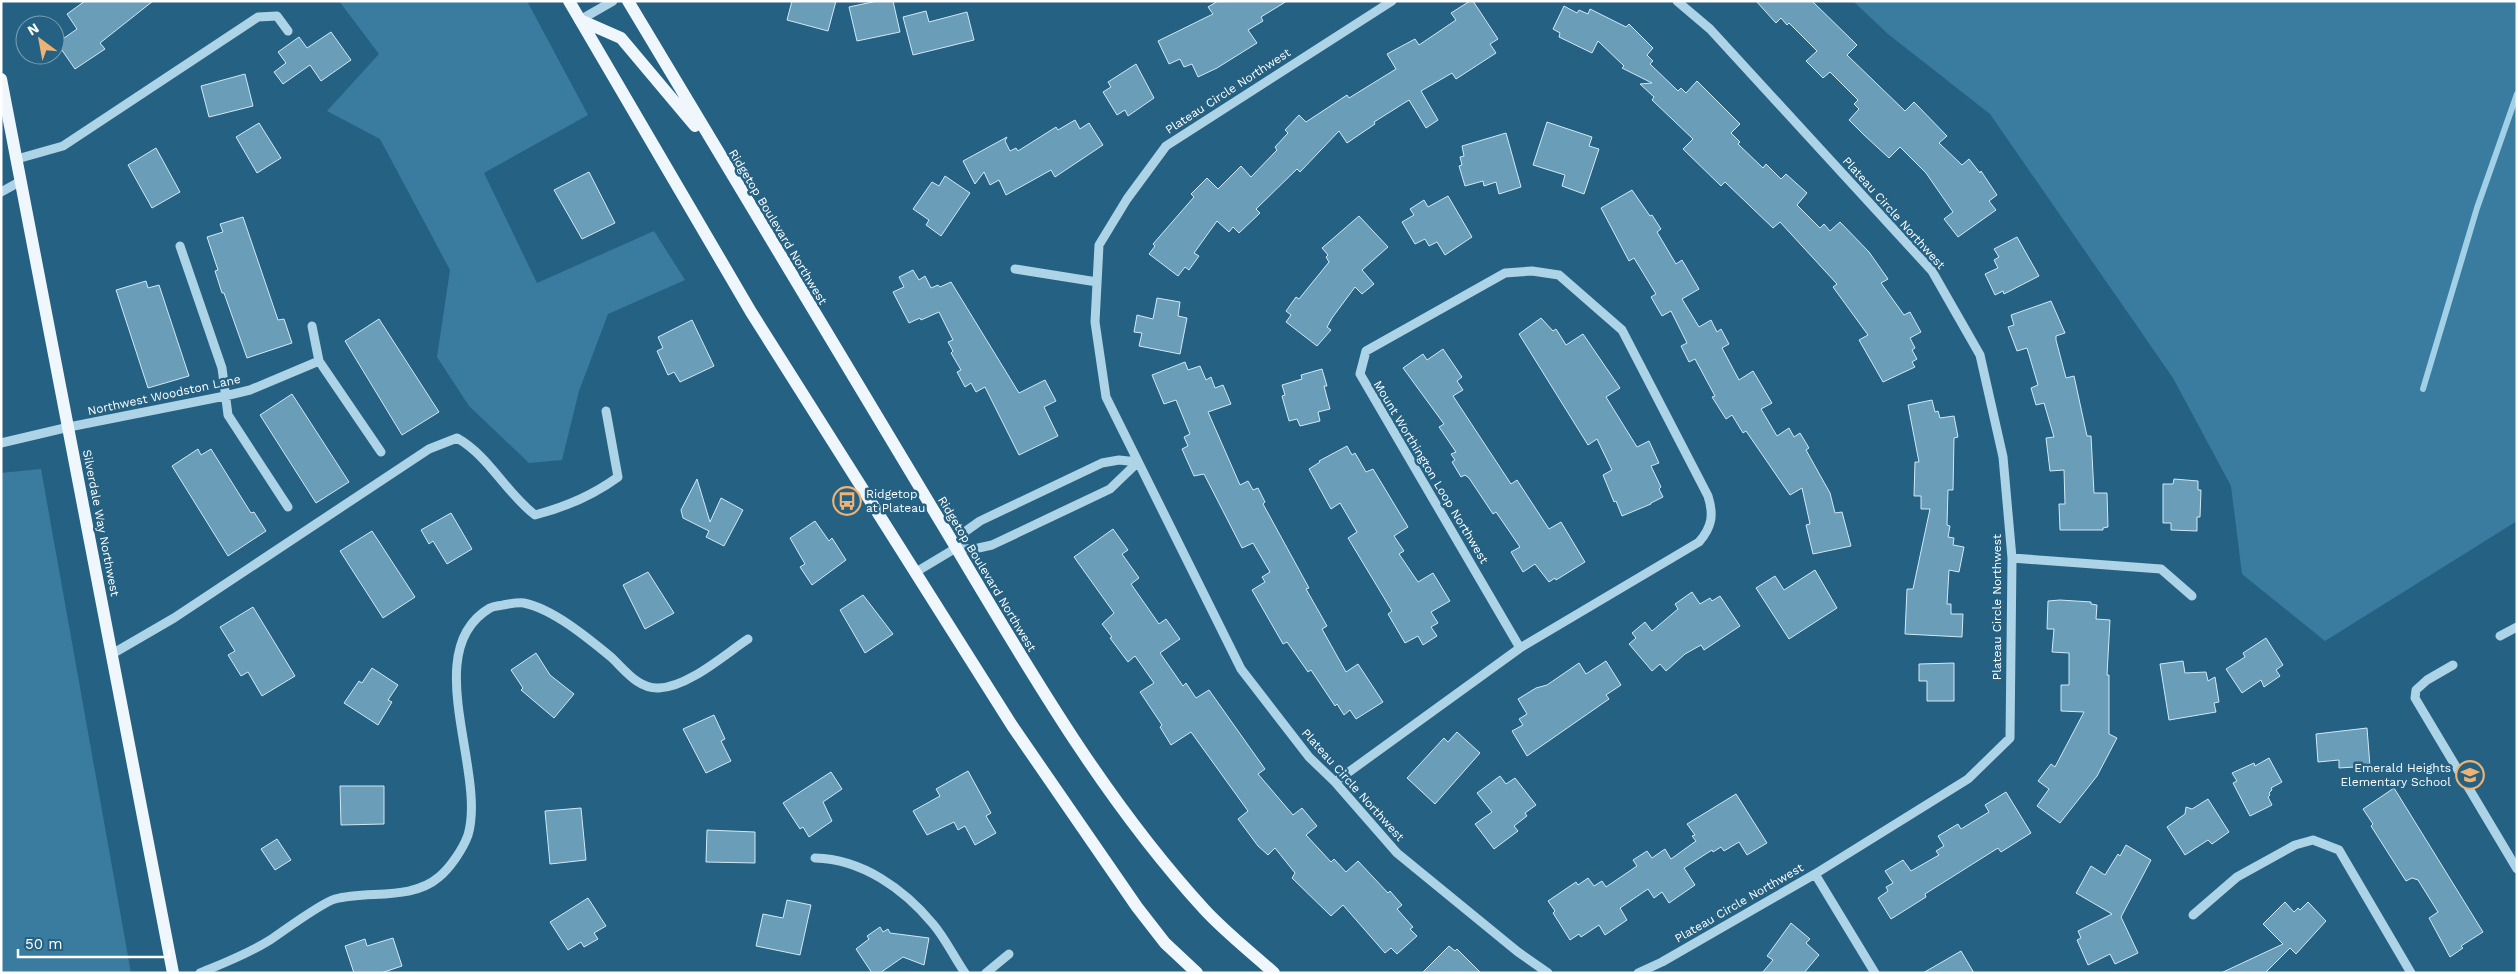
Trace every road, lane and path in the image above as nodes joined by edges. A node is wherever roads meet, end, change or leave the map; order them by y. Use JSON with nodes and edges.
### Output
{"nodes":[{"id":1,"x":569,"y":1,"type":"edge"},
{"id":2,"x":613,"y":1,"type":"edge"},
{"id":3,"x":628,"y":1,"type":"edge"},
{"id":4,"x":1392,"y":1,"type":"edge"},
{"id":5,"x":1677,"y":1,"type":"edge"},
{"id":6,"x":580,"y":20,"type":"junction"},
{"id":7,"x":288,"y":31,"type":"dead end"},
{"id":8,"x":1,"y":79,"type":"edge"},
{"id":9,"x":720,"y":157,"type":"junction"},
{"id":10,"x":16,"y":158,"type":"junction"},
{"id":11,"x":21,"y":181,"type":"junction"},
{"id":12,"x":1,"y":192,"type":"edge"},
{"id":13,"x":180,"y":246,"type":"dead end"},
{"id":14,"x":1015,"y":269,"type":"dead end"},
{"id":15,"x":1097,"y":282,"type":"junction"},
{"id":16,"x":312,"y":326,"type":"dead end"},
{"id":17,"x":319,"y":361,"type":"junction"},
{"id":18,"x":226,"y":396,"type":"junction"},
{"id":19,"x":606,"y":411,"type":"dead end"},
{"id":20,"x":69,"y":427,"type":"junction"},
{"id":21,"x":1,"y":443,"type":"edge"},
{"id":22,"x":381,"y":452,"type":"dead end"},
{"id":23,"x":1138,"y":462,"type":"junction"},
{"id":24,"x":288,"y":508,"type":"dead end"},
{"id":25,"x":956,"y":548,"type":"junction"},
{"id":26,"x":2012,"y":558,"type":"junction"},
{"id":27,"x":916,"y":572,"type":"junction"},
{"id":28,"x":2192,"y":596,"type":"dead end"},
{"id":29,"x":2517,"y":627,"type":"edge"},
{"id":30,"x":2500,"y":636,"type":"dead end"},
{"id":31,"x":748,"y":640,"type":"dead end"},
{"id":32,"x":1520,"y":648,"type":"junction"},
{"id":33,"x":112,"y":654,"type":"junction"},
{"id":34,"x":2454,"y":664,"type":"dead end"},
{"id":35,"x":1335,"y":782,"type":"junction"},
{"id":36,"x":815,"y":858,"type":"dead end"},
{"id":37,"x":2517,"y":869,"type":"edge"},
{"id":38,"x":1815,"y":874,"type":"junction"},
{"id":39,"x":2193,"y":915,"type":"dead end"},
{"id":40,"x":1009,"y":954,"type":"dead end"},
{"id":41,"x":173,"y":973,"type":"edge"},
{"id":42,"x":200,"y":973,"type":"edge"},
{"id":43,"x":965,"y":973,"type":"edge"},
{"id":44,"x":986,"y":973,"type":"edge"},
{"id":45,"x":1197,"y":973,"type":"edge"},
{"id":46,"x":1274,"y":973,"type":"edge"},
{"id":47,"x":1548,"y":973,"type":"edge"},
{"id":48,"x":1638,"y":973,"type":"edge"},
{"id":49,"x":1875,"y":973,"type":"edge"},
{"id":50,"x":2411,"y":973,"type":"edge"}],
"edges":[{"from":1,"to":6,"type":"main road"},
{"from":2,"to":6,"type":"street"},
{"from":3,"to":9,"type":"main road","name":"Ridgetop Boulevard Northwest"},
{"from":4,"to":15,"type":"street","name":"Plateau Circle Northwest"},
{"from":5,"to":26,"type":"street","name":"Plateau Circle Northwest"},
{"from":6,"to":9,"type":"main road"},
{"from":6,"to":27,"type":"main road"},
{"from":7,"to":10,"type":"street"},
{"from":8,"to":10,"type":"main road","name":"Silverdale Way Northwest"},
{"from":9,"to":25,"type":"main road","name":"Ridgetop Boulevard Northwest"},
{"from":10,"to":11,"type":"main road","name":"Silverdale Way Northwest"},
{"from":11,"to":12,"type":"street"},
{"from":11,"to":20,"type":"main road","name":"Silverdale Way Northwest"},
{"from":13,"to":18,"type":"street"},
{"from":14,"to":15,"type":"street"},
{"from":15,"to":23,"type":"street","name":"Plateau Circle Northwest"},
{"from":16,"to":17,"type":"street"},
{"from":17,"to":18,"type":"street","name":"Northwest Woodston Lane"},
{"from":17,"to":22,"type":"street"},
{"from":18,"to":20,"type":"street","name":"Northwest Woodston Lane"},
{"from":18,"to":24,"type":"street"},
{"from":19,"to":33,"type":"street"},
{"from":20,"to":21,"type":"street","name":"Northwest Woodston Lane"},
{"from":20,"to":33,"type":"main road","name":"Silverdale Way Northwest"},
{"from":23,"to":25,"type":"street"},
{"from":23,"to":25,"type":"street"},
{"from":23,"to":35,"type":"street","name":"Plateau Circle Northwest"},
{"from":25,"to":27,"type":"street"},
{"from":25,"to":46,"type":"main road","name":"Ridgetop Boulevard Northwest"},
{"from":26,"to":28,"type":"street"},
{"from":26,"to":38,"type":"street","name":"Plateau Circle Northwest"},
{"from":27,"to":45,"type":"main road"},
{"from":29,"to":30,"type":"street"},
{"from":31,"to":42,"type":"street"},
{"from":32,"to":32,"type":"street","name":"Mount Worthington Loop Northwest"},
{"from":32,"to":35,"type":"street","name":"Mount Worthington Loop Northwest"},
{"from":33,"to":41,"type":"main road","name":"Silverdale Way Northwest"},
{"from":34,"to":37,"type":"street"},
{"from":35,"to":47,"type":"street","name":"Plateau Circle Northwest"},
{"from":36,"to":43,"type":"street"},
{"from":38,"to":48,"type":"street","name":"Plateau Circle Northwest"},
{"from":38,"to":49,"type":"street"},
{"from":39,"to":50,"type":"street"},
{"from":40,"to":44,"type":"street"}]}
